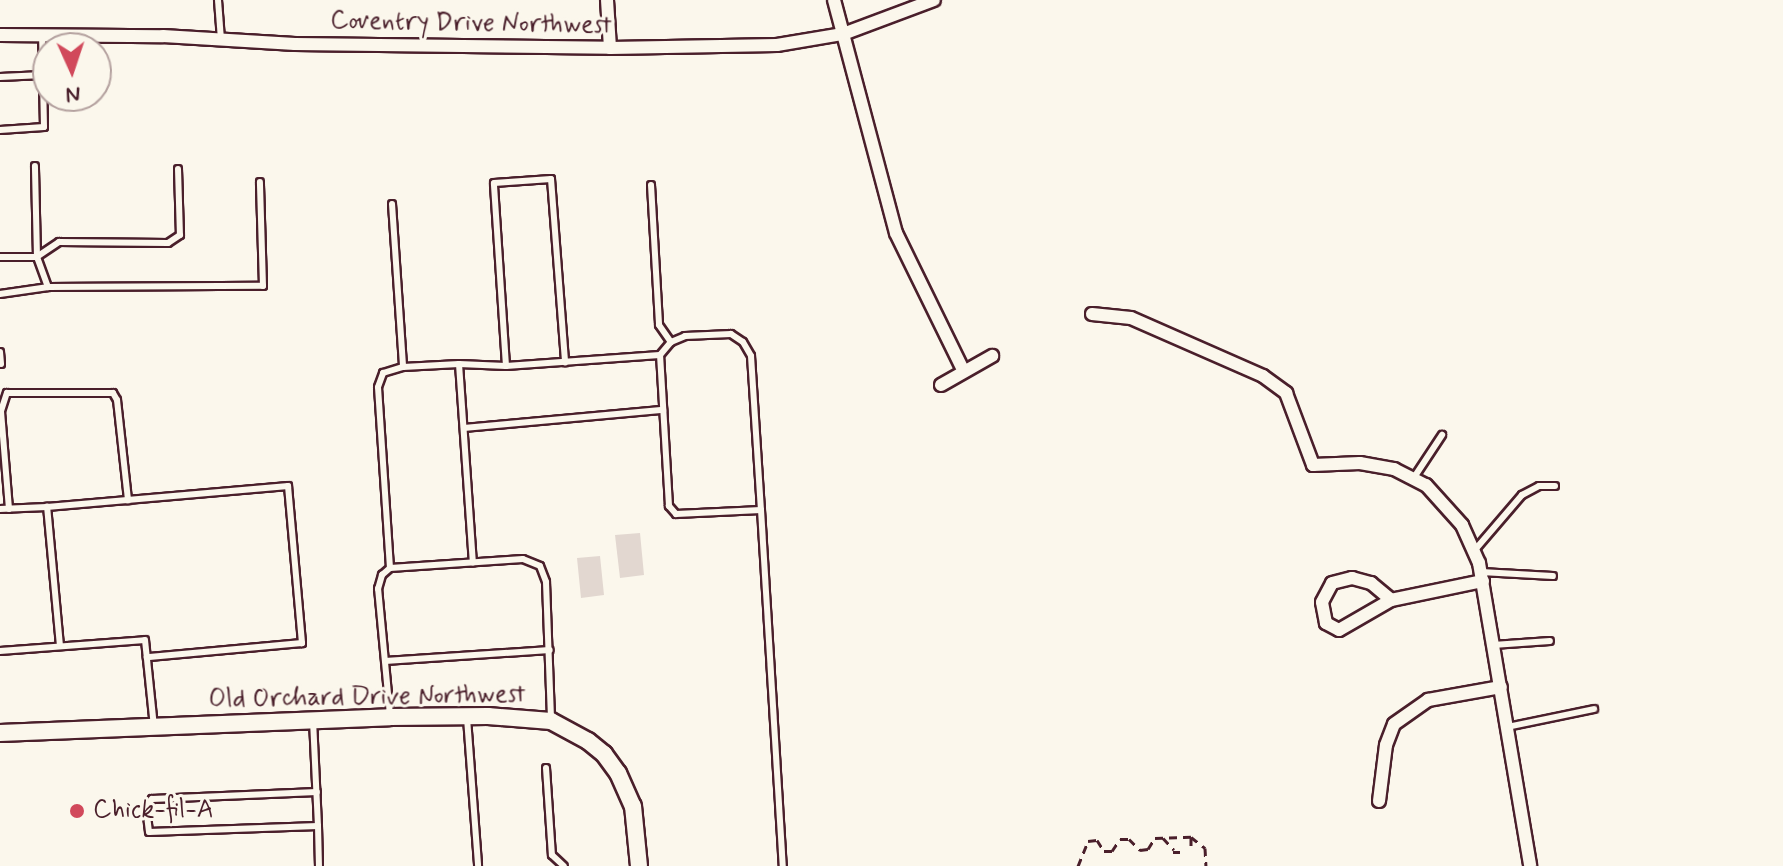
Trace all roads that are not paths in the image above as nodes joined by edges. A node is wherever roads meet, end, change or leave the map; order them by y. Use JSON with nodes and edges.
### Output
{"nodes":[{"id":1,"x":218,"y":0,"type":"edge"},
{"id":2,"x":607,"y":0,"type":"edge"},
{"id":3,"x":834,"y":0,"type":"edge"},
{"id":4,"x":934,"y":0,"type":"edge"},
{"id":5,"x":32,"y":34,"type":"edge"},
{"id":6,"x":843,"y":34,"type":"junction"},
{"id":7,"x":0,"y":35,"type":"edge"},
{"id":8,"x":112,"y":36,"type":"edge"},
{"id":9,"x":221,"y":40,"type":"junction"},
{"id":10,"x":610,"y":48,"type":"junction"},
{"id":11,"x":32,"y":76,"type":"edge"},
{"id":12,"x":0,"y":77,"type":"edge"},
{"id":13,"x":44,"y":112,"type":"edge"},
{"id":14,"x":0,"y":130,"type":"edge"},
{"id":15,"x":35,"y":166,"type":"dead end"},
{"id":16,"x":178,"y":169,"type":"dead end"},
{"id":17,"x":260,"y":182,"type":"dead end"},
{"id":18,"x":651,"y":185,"type":"dead end"},
{"id":19,"x":392,"y":204,"type":"dead end"},
{"id":20,"x":0,"y":257,"type":"edge"},
{"id":21,"x":37,"y":257,"type":"junction"},
{"id":22,"x":48,"y":287,"type":"junction"},
{"id":23,"x":0,"y":294,"type":"edge"},
{"id":24,"x":1092,"y":314,"type":"dead end"},
{"id":25,"x":671,"y":342,"type":"junction"},
{"id":26,"x":0,"y":352,"type":"edge"},
{"id":27,"x":660,"y":355,"type":"junction"},
{"id":28,"x":992,"y":356,"type":"dead end"},
{"id":29,"x":565,"y":362,"type":"junction"},
{"id":30,"x":1,"y":364,"type":"edge"},
{"id":31,"x":459,"y":364,"type":"junction"},
{"id":32,"x":506,"y":366,"type":"junction"},
{"id":33,"x":403,"y":367,"type":"junction"},
{"id":34,"x":963,"y":370,"type":"junction"},
{"id":35,"x":941,"y":385,"type":"dead end"},
{"id":36,"x":663,"y":410,"type":"junction"},
{"id":37,"x":464,"y":428,"type":"junction"},
{"id":38,"x":1442,"y":435,"type":"dead end"},
{"id":39,"x":1413,"y":479,"type":"junction"},
{"id":40,"x":1555,"y":486,"type":"dead end"},
{"id":41,"x":128,"y":500,"type":"junction"},
{"id":42,"x":47,"y":507,"type":"junction"},
{"id":43,"x":0,"y":509,"type":"edge"},
{"id":44,"x":9,"y":509,"type":"junction"},
{"id":45,"x":761,"y":510,"type":"junction"},
{"id":46,"x":1474,"y":551,"type":"junction"},
{"id":47,"x":473,"y":563,"type":"junction"},
{"id":48,"x":390,"y":568,"type":"junction"},
{"id":49,"x":1553,"y":576,"type":"dead end"},
{"id":50,"x":1482,"y":577,"type":"junction"},
{"id":51,"x":1391,"y":600,"type":"junction"},
{"id":52,"x":1550,"y":641,"type":"dead end"},
{"id":53,"x":1493,"y":645,"type":"junction"},
{"id":54,"x":60,"y":646,"type":"junction"},
{"id":55,"x":550,"y":650,"type":"junction"},
{"id":56,"x":0,"y":651,"type":"edge"},
{"id":57,"x":147,"y":657,"type":"junction"},
{"id":58,"x":385,"y":661,"type":"junction"},
{"id":59,"x":1501,"y":687,"type":"junction"},
{"id":60,"x":1594,"y":709,"type":"dead end"},
{"id":61,"x":466,"y":716,"type":"junction"},
{"id":62,"x":390,"y":717,"type":"junction"},
{"id":63,"x":313,"y":720,"type":"junction"},
{"id":64,"x":551,"y":721,"type":"junction"},
{"id":65,"x":154,"y":727,"type":"junction"},
{"id":66,"x":1507,"y":727,"type":"junction"},
{"id":67,"x":0,"y":733,"type":"edge"},
{"id":68,"x":546,"y":768,"type":"dead end"},
{"id":69,"x":317,"y":792,"type":"junction"},
{"id":70,"x":1379,"y":801,"type":"dead end"},
{"id":71,"x":318,"y":826,"type":"junction"},
{"id":72,"x":319,"y":866,"type":"edge"},
{"id":73,"x":478,"y":866,"type":"edge"},
{"id":74,"x":564,"y":866,"type":"edge"},
{"id":75,"x":638,"y":866,"type":"edge"},
{"id":76,"x":783,"y":866,"type":"edge"},
{"id":77,"x":1530,"y":866,"type":"edge"}],
"edges":[{"from":1,"to":9,"type":"lane"},
{"from":2,"to":10,"type":"street"},
{"from":3,"to":6,"type":"street"},
{"from":4,"to":6,"type":"street","name":"Coventry Drive Northwest"},
{"from":5,"to":7,"type":"street","name":"Coventry Drive Northwest"},
{"from":6,"to":10,"type":"street","name":"Coventry Drive Northwest"},
{"from":6,"to":34,"type":"street"},
{"from":8,"to":9,"type":"street","name":"Coventry Drive Northwest"},
{"from":9,"to":10,"type":"street","name":"Coventry Drive Northwest"},
{"from":11,"to":12,"type":"lane"},
{"from":13,"to":14,"type":"lane"},
{"from":15,"to":21,"type":"lane"},
{"from":16,"to":21,"type":"lane"},
{"from":17,"to":22,"type":"lane"},
{"from":18,"to":25,"type":"lane"},
{"from":19,"to":33,"type":"lane"},
{"from":20,"to":21,"type":"lane"},
{"from":21,"to":22,"type":"lane"},
{"from":22,"to":23,"type":"lane"},
{"from":24,"to":39,"type":"street"},
{"from":25,"to":27,"type":"lane"},
{"from":25,"to":45,"type":"lane"},
{"from":26,"to":30,"type":"lane"},
{"from":27,"to":29,"type":"lane"},
{"from":27,"to":36,"type":"lane"},
{"from":28,"to":34,"type":"street"},
{"from":29,"to":32,"type":"lane"},
{"from":29,"to":32,"type":"lane"},
{"from":31,"to":32,"type":"lane"},
{"from":31,"to":33,"type":"lane"},
{"from":31,"to":37,"type":"lane"},
{"from":33,"to":48,"type":"lane"},
{"from":34,"to":35,"type":"street"},
{"from":36,"to":37,"type":"lane"},
{"from":36,"to":45,"type":"lane"},
{"from":37,"to":47,"type":"lane"},
{"from":38,"to":39,"type":"lane"},
{"from":39,"to":46,"type":"street"},
{"from":40,"to":46,"type":"lane"},
{"from":41,"to":42,"type":"lane"},
{"from":41,"to":44,"type":"lane"},
{"from":41,"to":57,"type":"lane"},
{"from":42,"to":44,"type":"lane"},
{"from":42,"to":54,"type":"lane"},
{"from":43,"to":44,"type":"lane"},
{"from":45,"to":76,"type":"lane"},
{"from":46,"to":50,"type":"street"},
{"from":47,"to":48,"type":"lane"},
{"from":47,"to":55,"type":"lane"},
{"from":48,"to":58,"type":"lane"},
{"from":49,"to":50,"type":"lane"},
{"from":50,"to":51,"type":"street"},
{"from":50,"to":53,"type":"street"},
{"from":51,"to":51,"type":"street"},
{"from":52,"to":53,"type":"lane"},
{"from":53,"to":59,"type":"street"},
{"from":54,"to":56,"type":"lane"},
{"from":54,"to":57,"type":"lane"},
{"from":55,"to":58,"type":"lane"},
{"from":55,"to":64,"type":"lane"},
{"from":57,"to":65,"type":"lane"},
{"from":58,"to":62,"type":"lane"},
{"from":59,"to":66,"type":"street"},
{"from":59,"to":70,"type":"street"},
{"from":60,"to":66,"type":"lane"},
{"from":61,"to":62,"type":"street","name":"Old Orchard Drive Northwest"},
{"from":61,"to":64,"type":"street","name":"Old Orchard Drive Northwest"},
{"from":61,"to":73,"type":"lane"},
{"from":62,"to":63,"type":"street","name":"Old Orchard Drive Northwest"},
{"from":63,"to":65,"type":"street","name":"Old Orchard Drive Northwest"},
{"from":63,"to":69,"type":"lane"},
{"from":64,"to":75,"type":"street","name":"Old Orchard Drive Northwest"},
{"from":65,"to":67,"type":"street","name":"Old Orchard Drive Northwest"},
{"from":66,"to":77,"type":"street"},
{"from":68,"to":74,"type":"lane"},
{"from":69,"to":71,"type":"lane"},
{"from":69,"to":71,"type":"lane"},
{"from":71,"to":72,"type":"lane"}]}
